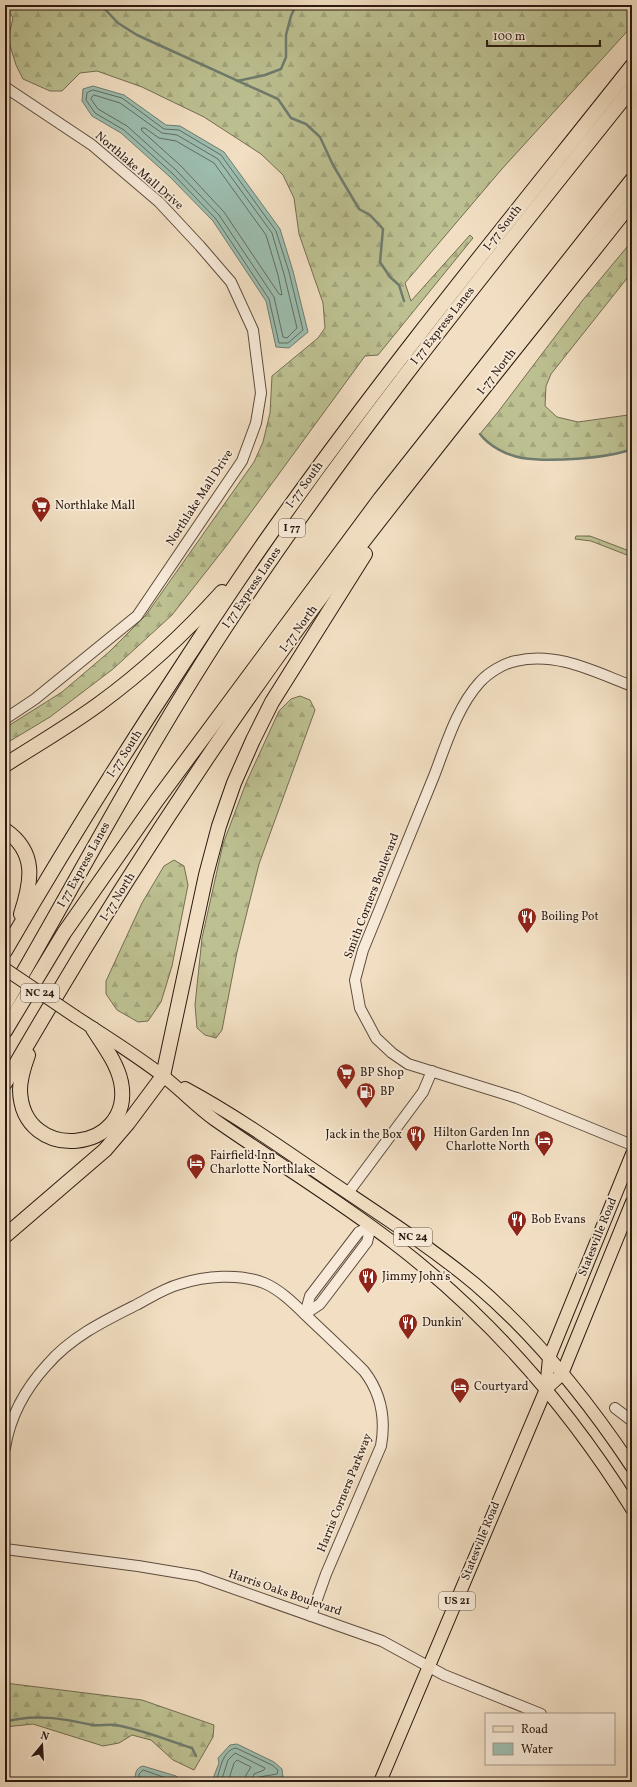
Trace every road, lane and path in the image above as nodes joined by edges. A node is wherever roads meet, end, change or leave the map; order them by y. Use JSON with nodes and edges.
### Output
{"nodes":[{"id":1,"x":632,"y":66,"type":"edge"},
{"id":2,"x":5,"y":87,"type":"edge"},
{"id":3,"x":632,"y":88,"type":"edge"},
{"id":4,"x":632,"y":180,"type":"edge"},
{"id":5,"x":632,"y":202,"type":"edge"},
{"id":6,"x":408,"y":486,"type":"junction"},
{"id":7,"x":250,"y":562,"type":"junction"},
{"id":8,"x":632,"y":686,"type":"edge"},
{"id":9,"x":5,"y":719,"type":"edge"},
{"id":10,"x":5,"y":765,"type":"edge"},
{"id":11,"x":5,"y":830,"type":"edge"},
{"id":12,"x":14,"y":937,"type":"junction"},
{"id":13,"x":5,"y":952,"type":"edge"},
{"id":14,"x":5,"y":969,"type":"edge"},
{"id":15,"x":5,"y":1004,"type":"edge"},
{"id":16,"x":93,"y":1029,"type":"junction"},
{"id":17,"x":36,"y":1030,"type":"junction"},
{"id":18,"x":5,"y":1031,"type":"edge"},
{"id":19,"x":432,"y":1071,"type":"junction"},
{"id":20,"x":163,"y":1076,"type":"junction"},
{"id":21,"x":5,"y":1083,"type":"edge"},
{"id":22,"x":632,"y":1145,"type":"edge"},
{"id":23,"x":632,"y":1154,"type":"edge"},
{"id":24,"x":348,"y":1194,"type":"junction"},
{"id":25,"x":632,"y":1202,"type":"edge"},
{"id":26,"x":371,"y":1226,"type":"junction"},
{"id":27,"x":5,"y":1236,"type":"edge"},
{"id":28,"x":304,"y":1314,"type":"junction"},
{"id":29,"x":549,"y":1358,"type":"junction"},
{"id":30,"x":562,"y":1374,"type":"junction"},
{"id":31,"x":546,"y":1389,"type":"junction"},
{"id":32,"x":615,"y":1408,"type":"dead end"},
{"id":33,"x":632,"y":1421,"type":"edge"},
{"id":34,"x":5,"y":1448,"type":"edge"},
{"id":35,"x":632,"y":1467,"type":"edge"},
{"id":36,"x":619,"y":1489,"type":"junction"},
{"id":37,"x":632,"y":1504,"type":"edge"},
{"id":38,"x":632,"y":1509,"type":"edge"},
{"id":39,"x":5,"y":1549,"type":"edge"},
{"id":40,"x":311,"y":1616,"type":"junction"},
{"id":41,"x":430,"y":1666,"type":"junction"},
{"id":42,"x":539,"y":1713,"type":"edge"},
{"id":43,"x":380,"y":1782,"type":"edge"}],
"edges":[{"from":1,"to":7,"type":"highway","name":"I-77 South","number":"I 77"},
{"from":2,"to":9,"type":"street","name":"Northlake Mall Drive"},
{"from":3,"to":15,"type":"highway","name":"I 77 Express Lanes","number":"I 77"},
{"from":4,"to":18,"type":"highway","name":"I 77 Express Lanes"},
{"from":5,"to":6,"type":"highway","name":"I-77 North"},
{"from":6,"to":17,"type":"highway","name":"I-77 North"},
{"from":6,"to":20,"type":"highway"},
{"from":7,"to":10,"type":"highway"},
{"from":7,"to":12,"type":"highway","name":"I-77 South","number":"I 77"},
{"from":8,"to":19,"type":"street","name":"Smith Corners Boulevard"},
{"from":11,"to":12,"type":"highway"},
{"from":12,"to":13,"type":"highway","name":"I-77 South","number":"I 77"},
{"from":14,"to":16,"type":"main road","number":"NC 24","bridge":true},
{"from":16,"to":17,"type":"highway"},
{"from":16,"to":20,"type":"main road","number":"NC 24"},
{"from":17,"to":21,"type":"highway","name":"I-77 North"},
{"from":19,"to":22,"type":"street","name":"Smith Corners Boulevard"},
{"from":19,"to":24,"type":"street"},
{"from":20,"to":24,"type":"main road","number":"NC 24"},
{"from":20,"to":26,"type":"main road","number":"NC 24"},
{"from":20,"to":27,"type":"highway"},
{"from":23,"to":29,"type":"main road","name":"Statesville Road","number":"US 21"},
{"from":24,"to":29,"type":"main road","number":"NC 24"},
{"from":25,"to":30,"type":"main road","name":"Statesville Road","number":"US 21"},
{"from":26,"to":28,"type":"street"},
{"from":26,"to":31,"type":"main road","number":"NC 24"},
{"from":28,"to":34,"type":"street","name":"Harris Corners Parkway"},
{"from":28,"to":40,"type":"street","name":"Harris Corners Parkway"},
{"from":29,"to":30,"type":"main road","number":"NC 24"},
{"from":29,"to":31,"type":"main road","name":"Statesville Road","number":"US 21"},
{"from":30,"to":31,"type":"main road","name":"Statesville Road","number":"US 21"},
{"from":30,"to":35,"type":"main road","number":"NC 24"},
{"from":31,"to":36,"type":"main road","number":"NC 24"},
{"from":31,"to":41,"type":"main road","name":"Statesville Road","number":"US 21"},
{"from":32,"to":33,"type":"street"},
{"from":36,"to":37,"type":"main road"},
{"from":36,"to":38,"type":"main road","number":"NC 24"},
{"from":39,"to":40,"type":"street","name":"Harris Oaks Boulevard"},
{"from":40,"to":41,"type":"street","name":"Harris Oaks Boulevard"},
{"from":41,"to":42,"type":"street","name":"Harris Oaks Boulevard"},
{"from":41,"to":43,"type":"main road","name":"Statesville Road","number":"US 21"}]}
